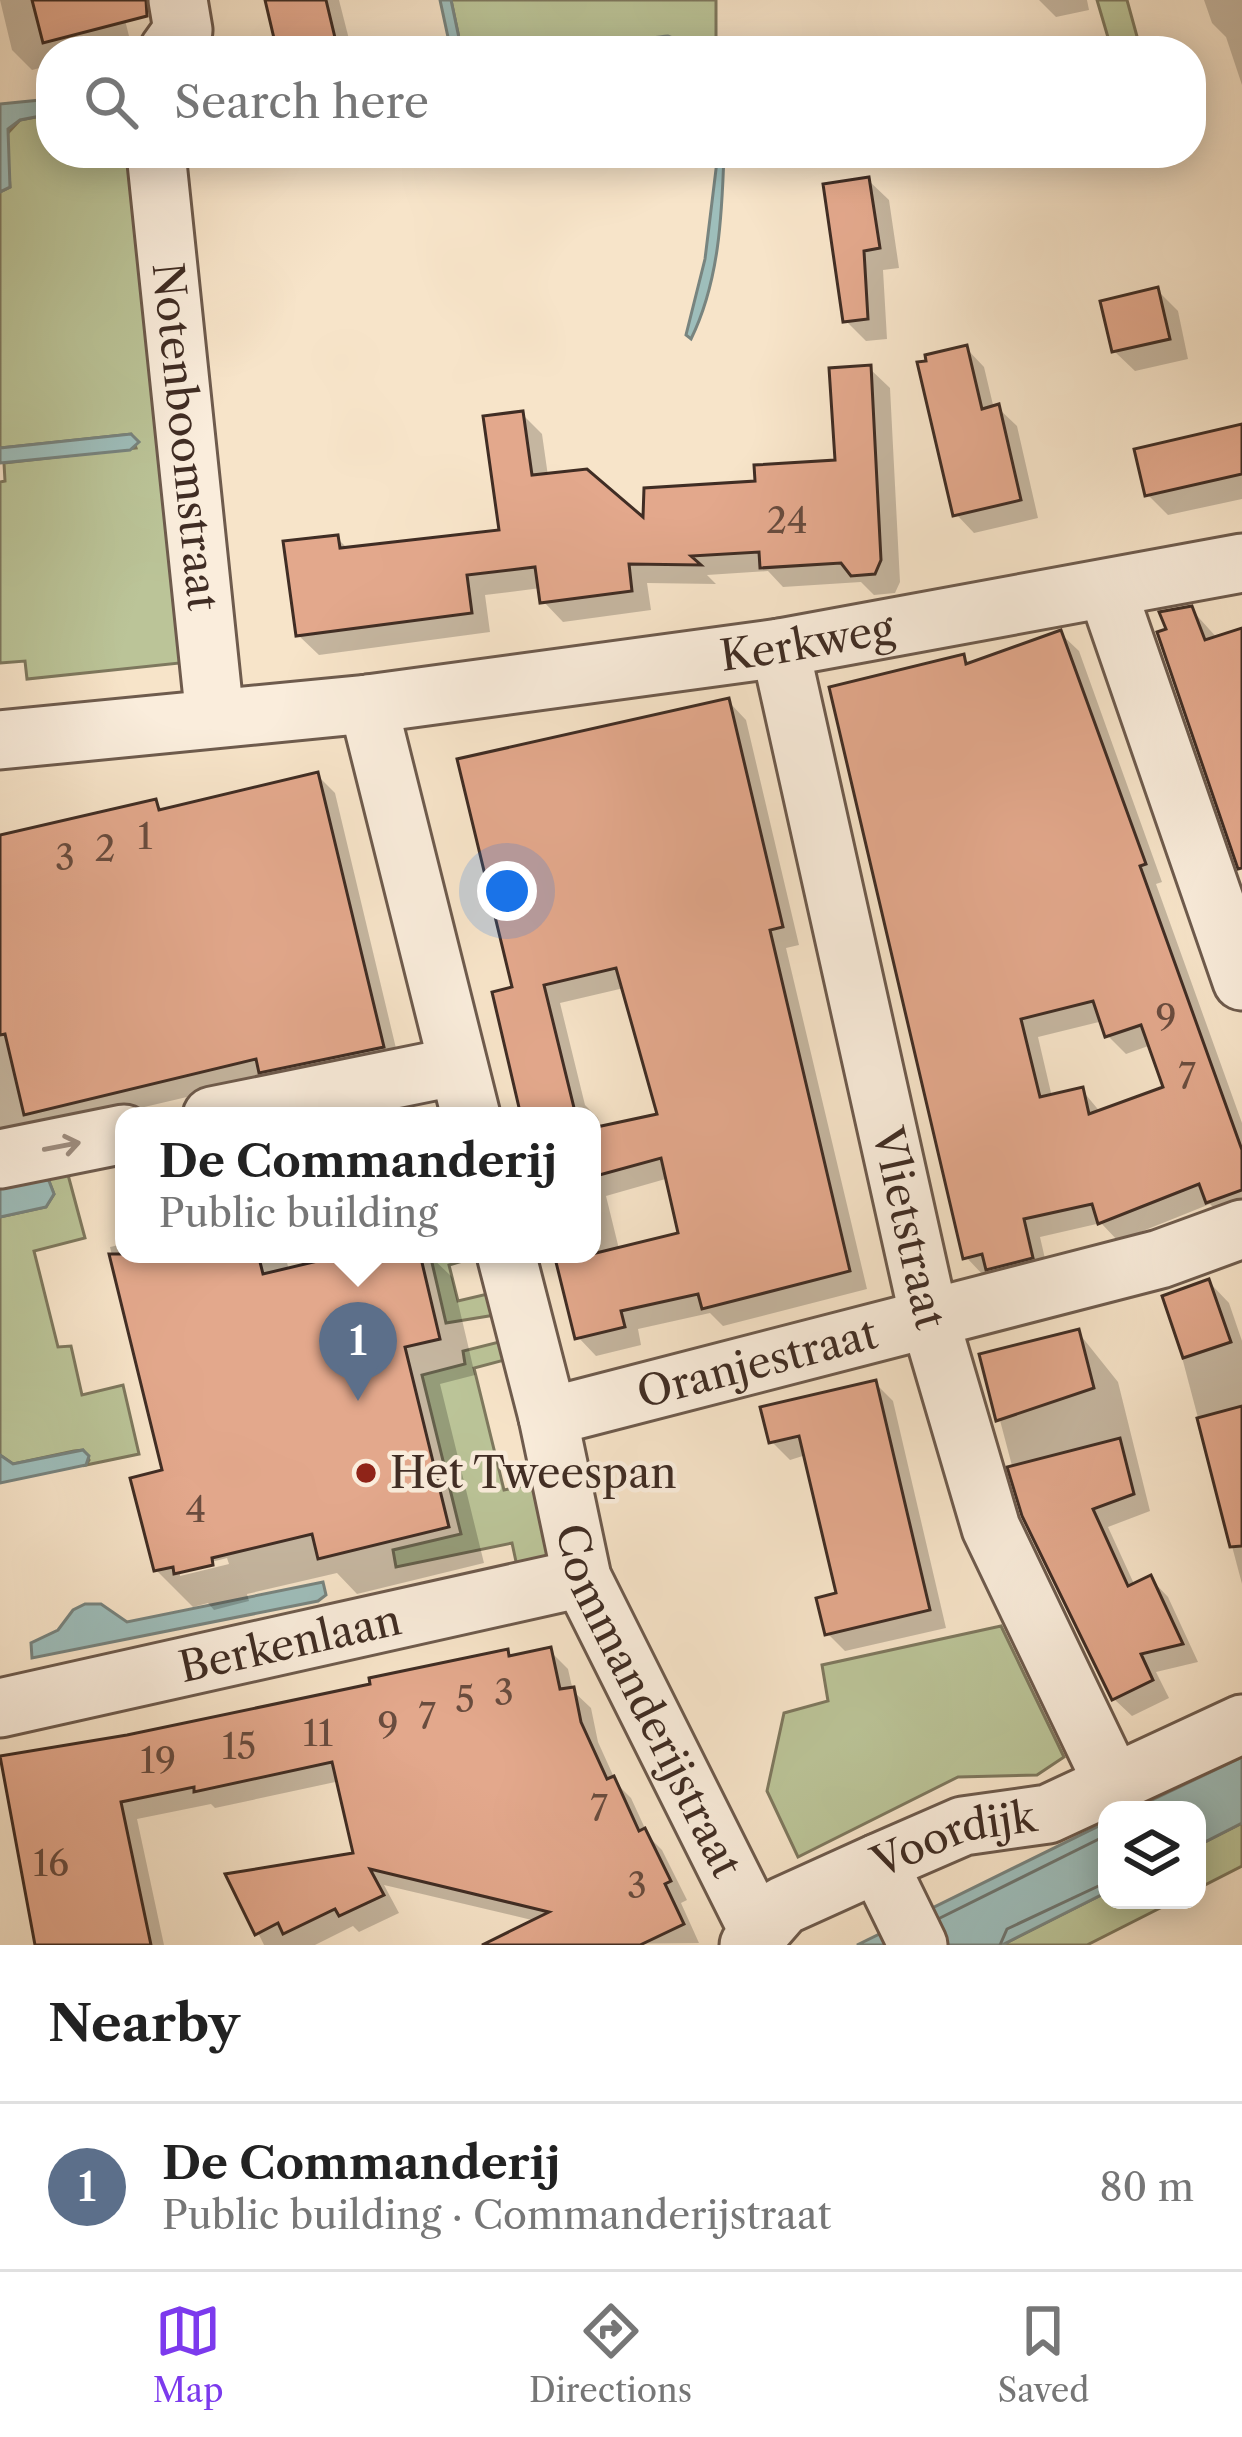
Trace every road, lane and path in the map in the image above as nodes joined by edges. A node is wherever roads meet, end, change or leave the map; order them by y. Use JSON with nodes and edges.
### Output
{"nodes":[{"id":1,"x":178,"y":0,"type":"edge"},
{"id":2,"x":179,"y":36,"type":"edge"},
{"id":3,"x":158,"y":168,"type":"edge"},
{"id":4,"x":1242,"y":563,"type":"edge"},
{"id":5,"x":1107,"y":590,"type":"junction"},
{"id":6,"x":780,"y":648,"type":"junction"},
{"id":7,"x":368,"y":704,"type":"junction"},
{"id":8,"x":215,"y":718,"type":"junction"},
{"id":9,"x":0,"y":740,"type":"edge"},
{"id":10,"x":1242,"y":981,"type":"edge"},
{"id":11,"x":465,"y":1091,"type":"edge"},
{"id":12,"x":303,"y":1107,"type":"edge"},
{"id":13,"x":115,"y":1136,"type":"edge"},
{"id":14,"x":0,"y":1159,"type":"edge"},
{"id":15,"x":1242,"y":1229,"type":"edge"},
{"id":16,"x":508,"y":1263,"type":"edge"},
{"id":17,"x":929,"y":1318,"type":"junction"},
{"id":18,"x":548,"y":1417,"type":"junction"},
{"id":19,"x":582,"y":1578,"type":"junction"},
{"id":20,"x":0,"y":1708,"type":"edge"},
{"id":21,"x":1242,"y":1724,"type":"edge"},
{"id":22,"x":1114,"y":1785,"type":"junction"},
{"id":23,"x":899,"y":1905,"type":"edge"},
{"id":24,"x":754,"y":1939,"type":"edge"}],
"edges":[{"from":1,"to":2,"type":"street"},
{"from":3,"to":8,"type":"street","name":"Notenboomstraat"},
{"from":4,"to":5,"type":"street","name":"Kerkweg"},
{"from":5,"to":6,"type":"street","name":"Kerkweg"},
{"from":5,"to":10,"type":"street"},
{"from":6,"to":7,"type":"street","name":"Kerkweg"},
{"from":6,"to":17,"type":"street","name":"Vlietstraat"},
{"from":7,"to":8,"type":"street","name":"Kerkweg"},
{"from":7,"to":11,"type":"street"},
{"from":8,"to":9,"type":"street","name":"Kerkweg"},
{"from":11,"to":12,"type":"street"},
{"from":14,"to":13,"type":"street","one_way":true},
{"from":15,"to":17,"type":"street","name":"Oranjestraat"},
{"from":16,"to":18,"type":"street","name":"Commanderijstraat"},
{"from":17,"to":18,"type":"street","name":"Oranjestraat"},
{"from":17,"to":22,"type":"street","name":"Vlietstraat"},
{"from":18,"to":19,"type":"street","name":"Commanderijstraat"},
{"from":19,"to":20,"type":"street","name":"Berkenlaan"},
{"from":19,"to":24,"type":"street","name":"Commanderijstraat"},
{"from":21,"to":22,"type":"street","name":"Voordijk"},
{"from":22,"to":23,"type":"street","name":"Voordijk"},
{"from":23,"to":24,"type":"street","name":"Voordijk"}]}
